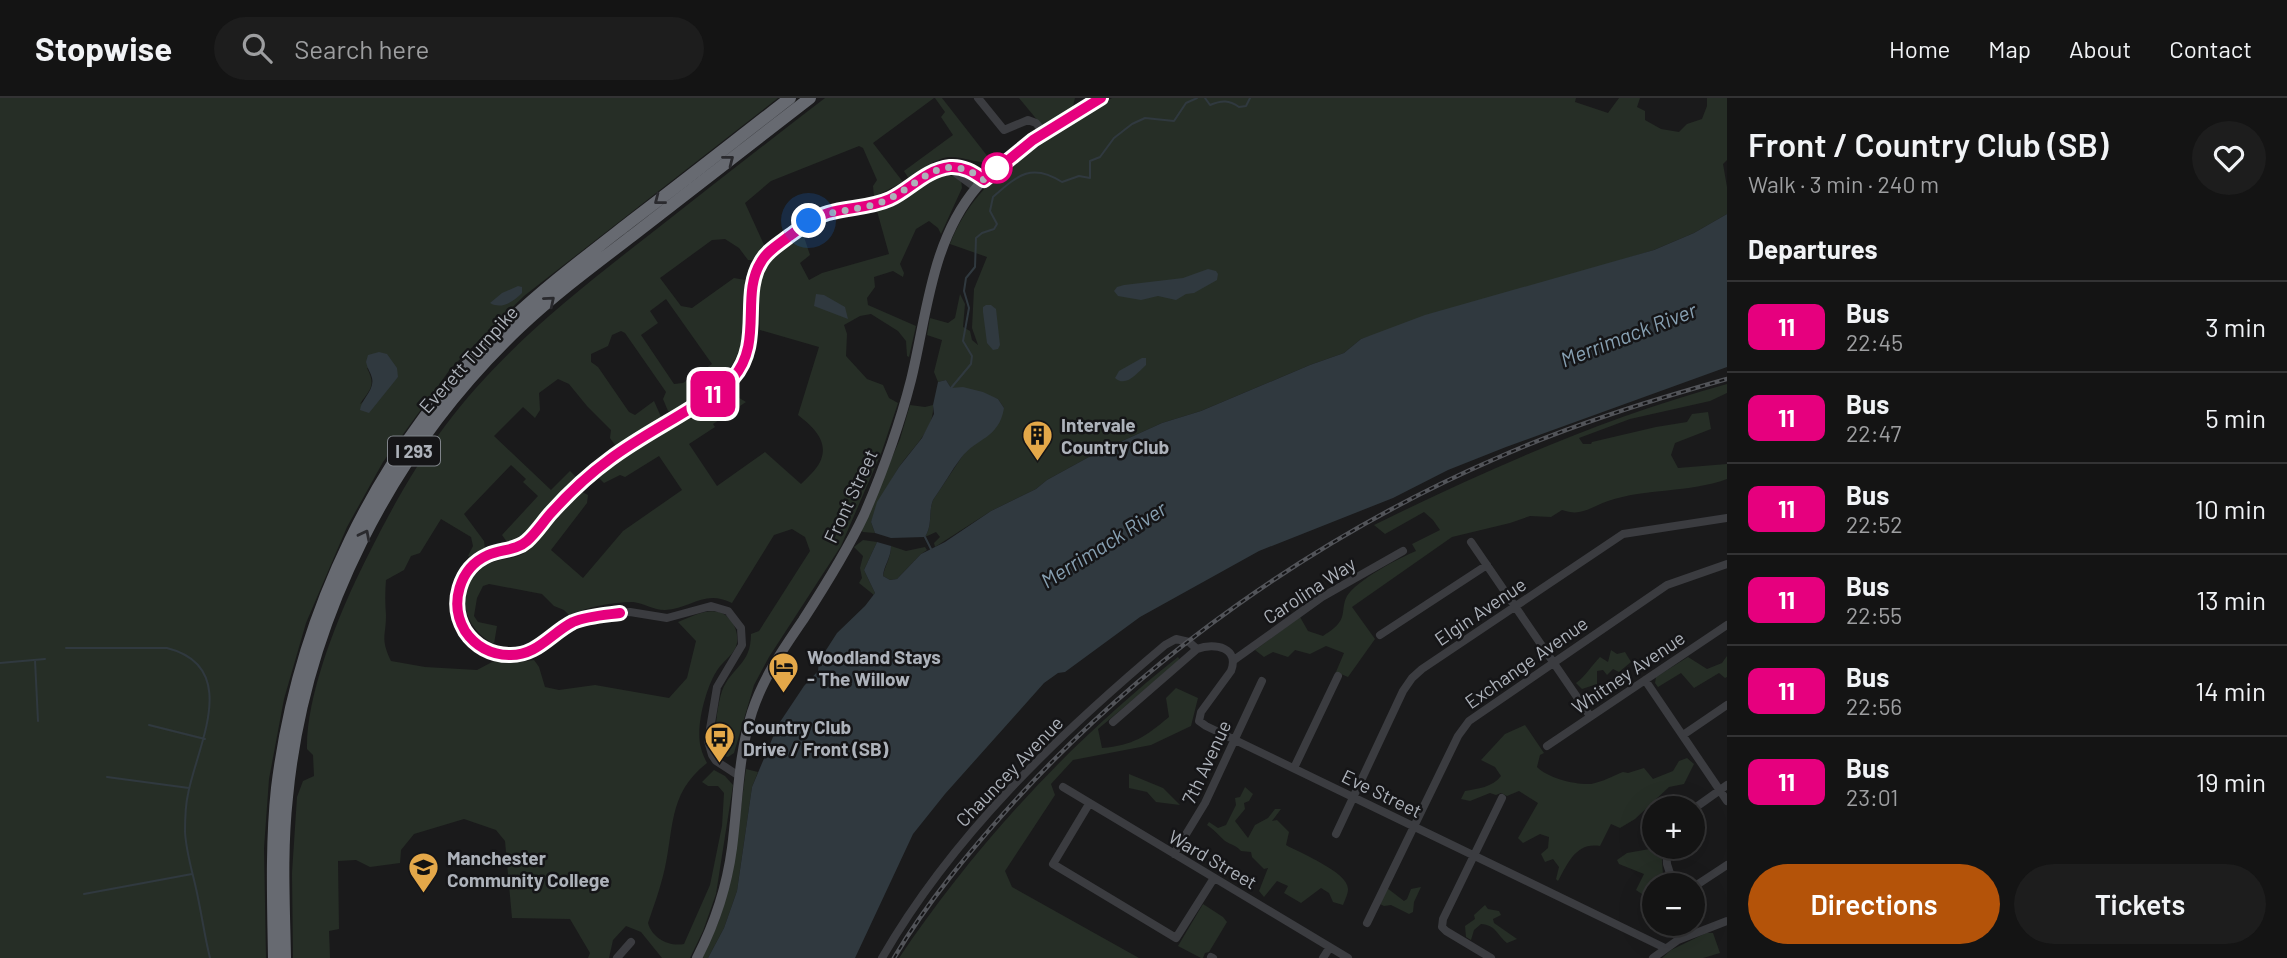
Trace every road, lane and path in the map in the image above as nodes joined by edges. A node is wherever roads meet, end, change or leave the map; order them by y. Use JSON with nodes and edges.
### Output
{"nodes":[{"id":1,"x":790,"y":98,"type":"edge"},
{"id":2,"x":810,"y":98,"type":"edge"},
{"id":3,"x":978,"y":98,"type":"edge"},
{"id":4,"x":1101,"y":98,"type":"edge"},
{"id":5,"x":1044,"y":133,"type":"junction"},
{"id":6,"x":980,"y":184,"type":"junction"},
{"id":7,"x":1724,"y":518,"type":"edge"},
{"id":8,"x":1727,"y":527,"type":"edge"},
{"id":9,"x":1471,"y":542,"type":"dead end"},
{"id":10,"x":1403,"y":551,"type":"dead end"},
{"id":11,"x":1727,"y":564,"type":"edge"},
{"id":12,"x":1487,"y":565,"type":"junction"},
{"id":13,"x":1515,"y":606,"type":"junction"},
{"id":14,"x":1727,"y":625,"type":"edge"},
{"id":15,"x":1380,"y":635,"type":"dead end"},
{"id":16,"x":1198,"y":649,"type":"junction"},
{"id":17,"x":1234,"y":660,"type":"junction"},
{"id":18,"x":1553,"y":662,"type":"junction"},
{"id":19,"x":1338,"y":676,"type":"dead end"},
{"id":20,"x":1645,"y":680,"type":"junction"},
{"id":21,"x":1262,"y":681,"type":"dead end"},
{"id":22,"x":1727,"y":705,"type":"edge"},
{"id":23,"x":1590,"y":716,"type":"junction"},
{"id":24,"x":1113,"y":722,"type":"dead end"},
{"id":25,"x":1683,"y":735,"type":"junction"},
{"id":26,"x":1233,"y":739,"type":"junction"},
{"id":27,"x":1547,"y":746,"type":"dead end"},
{"id":28,"x":1294,"y":768,"type":"junction"},
{"id":29,"x":739,"y":776,"type":"junction"},
{"id":30,"x":1063,"y":787,"type":"dead end"},
{"id":31,"x":1723,"y":787,"type":"edge"},
{"id":32,"x":1354,"y":797,"type":"junction"},
{"id":33,"x":1502,"y":798,"type":"dead end"},
{"id":34,"x":1705,"y":800,"type":"edge"},
{"id":35,"x":1727,"y":801,"type":"edge"},
{"id":36,"x":1089,"y":804,"type":"junction"},
{"id":37,"x":1414,"y":827,"type":"junction"},
{"id":38,"x":1336,"y":834,"type":"dead end"},
{"id":39,"x":1174,"y":854,"type":"junction"},
{"id":40,"x":1474,"y":855,"type":"junction"},
{"id":41,"x":1727,"y":865,"type":"edge"},
{"id":42,"x":1214,"y":878,"type":"junction"},
{"id":43,"x":1705,"y":879,"type":"edge"},
{"id":44,"x":1727,"y":921,"type":"edge"},
{"id":45,"x":1367,"y":923,"type":"dead end"},
{"id":46,"x":1705,"y":925,"type":"edge"},
{"id":47,"x":1681,"y":936,"type":"edge"},
{"id":48,"x":631,"y":942,"type":"dead end"},
{"id":49,"x":1330,"y":947,"type":"junction"},
{"id":50,"x":1665,"y":948,"type":"junction"},
{"id":51,"x":274,"y":958,"type":"edge"},
{"id":52,"x":285,"y":958,"type":"edge"},
{"id":53,"x":617,"y":958,"type":"edge"},
{"id":54,"x":697,"y":958,"type":"edge"},
{"id":55,"x":882,"y":958,"type":"edge"},
{"id":56,"x":1323,"y":958,"type":"edge"},
{"id":57,"x":1348,"y":958,"type":"edge"},
{"id":58,"x":1491,"y":958,"type":"edge"},
{"id":59,"x":1653,"y":958,"type":"edge"}],
"edges":[{"from":1,"to":51,"type":"highway","name":"Everett Turnpike","number":"I 293","one_way":true},
{"from":52,"to":2,"type":"highway","name":"Everett Turnpike","number":"I 293","one_way":true},
{"from":3,"to":5,"type":"street"},
{"from":4,"to":5,"type":"main road","name":"Front Street"},
{"from":5,"to":6,"type":"main road","name":"Front Street"},
{"from":6,"to":29,"type":"main road","name":"Front Street"},
{"from":6,"to":29,"type":"street"},
{"from":7,"to":8,"type":"street"},
{"from":7,"to":13,"type":"street","name":"Elgin Avenue"},
{"from":9,"to":12,"type":"street"},
{"from":10,"to":17,"type":"street","name":"Carolina Way"},
{"from":11,"to":18,"type":"street","name":"Exchange Avenue"},
{"from":12,"to":13,"type":"street"},
{"from":12,"to":15,"type":"street"},
{"from":13,"to":18,"type":"street"},
{"from":13,"to":32,"type":"street","name":"Elgin Avenue"},
{"from":14,"to":20,"type":"street","name":"Whitney Avenue"},
{"from":16,"to":17,"type":"street"},
{"from":16,"to":24,"type":"street"},
{"from":16,"to":55,"type":"street","name":"Chauncey Avenue"},
{"from":17,"to":26,"type":"street","name":"Eve Street"},
{"from":18,"to":23,"type":"street"},
{"from":18,"to":37,"type":"street","name":"Exchange Avenue"},
{"from":19,"to":28,"type":"street"},
{"from":20,"to":23,"type":"street","name":"Whitney Avenue"},
{"from":20,"to":25,"type":"street"},
{"from":21,"to":26,"type":"street","name":"7th Avenue"},
{"from":22,"to":25,"type":"street"},
{"from":23,"to":27,"type":"street","name":"Whitney Avenue"},
{"from":25,"to":31,"type":"street"},
{"from":26,"to":28,"type":"street","name":"Eve Street"},
{"from":26,"to":39,"type":"street","name":"7th Avenue"},
{"from":28,"to":32,"type":"street","name":"Eve Street"},
{"from":29,"to":54,"type":"main road","name":"Front Street"},
{"from":30,"to":36,"type":"street","name":"Ward Street"},
{"from":31,"to":34,"type":"street"},
{"from":31,"to":35,"type":"street"},
{"from":32,"to":37,"type":"street","name":"Eve Street"},
{"from":32,"to":38,"type":"street","name":"Elgin Avenue"},
{"from":33,"to":40,"type":"street"},
{"from":36,"to":39,"type":"street","name":"Ward Street"},
{"from":36,"to":42,"type":"street"},
{"from":37,"to":40,"type":"street","name":"Eve Street"},
{"from":37,"to":45,"type":"street","name":"Exchange Avenue"},
{"from":39,"to":42,"type":"street","name":"Ward Street"},
{"from":40,"to":50,"type":"street","name":"Eve Street"},
{"from":40,"to":58,"type":"street"},
{"from":41,"to":43,"type":"street"},
{"from":42,"to":49,"type":"street","name":"Ward Street"},
{"from":44,"to":46,"type":"street"},
{"from":47,"to":50,"type":"street"},
{"from":48,"to":53,"type":"street"},
{"from":49,"to":56,"type":"street"},
{"from":49,"to":57,"type":"street","name":"Ward Street"},
{"from":50,"to":59,"type":"street"}]}
